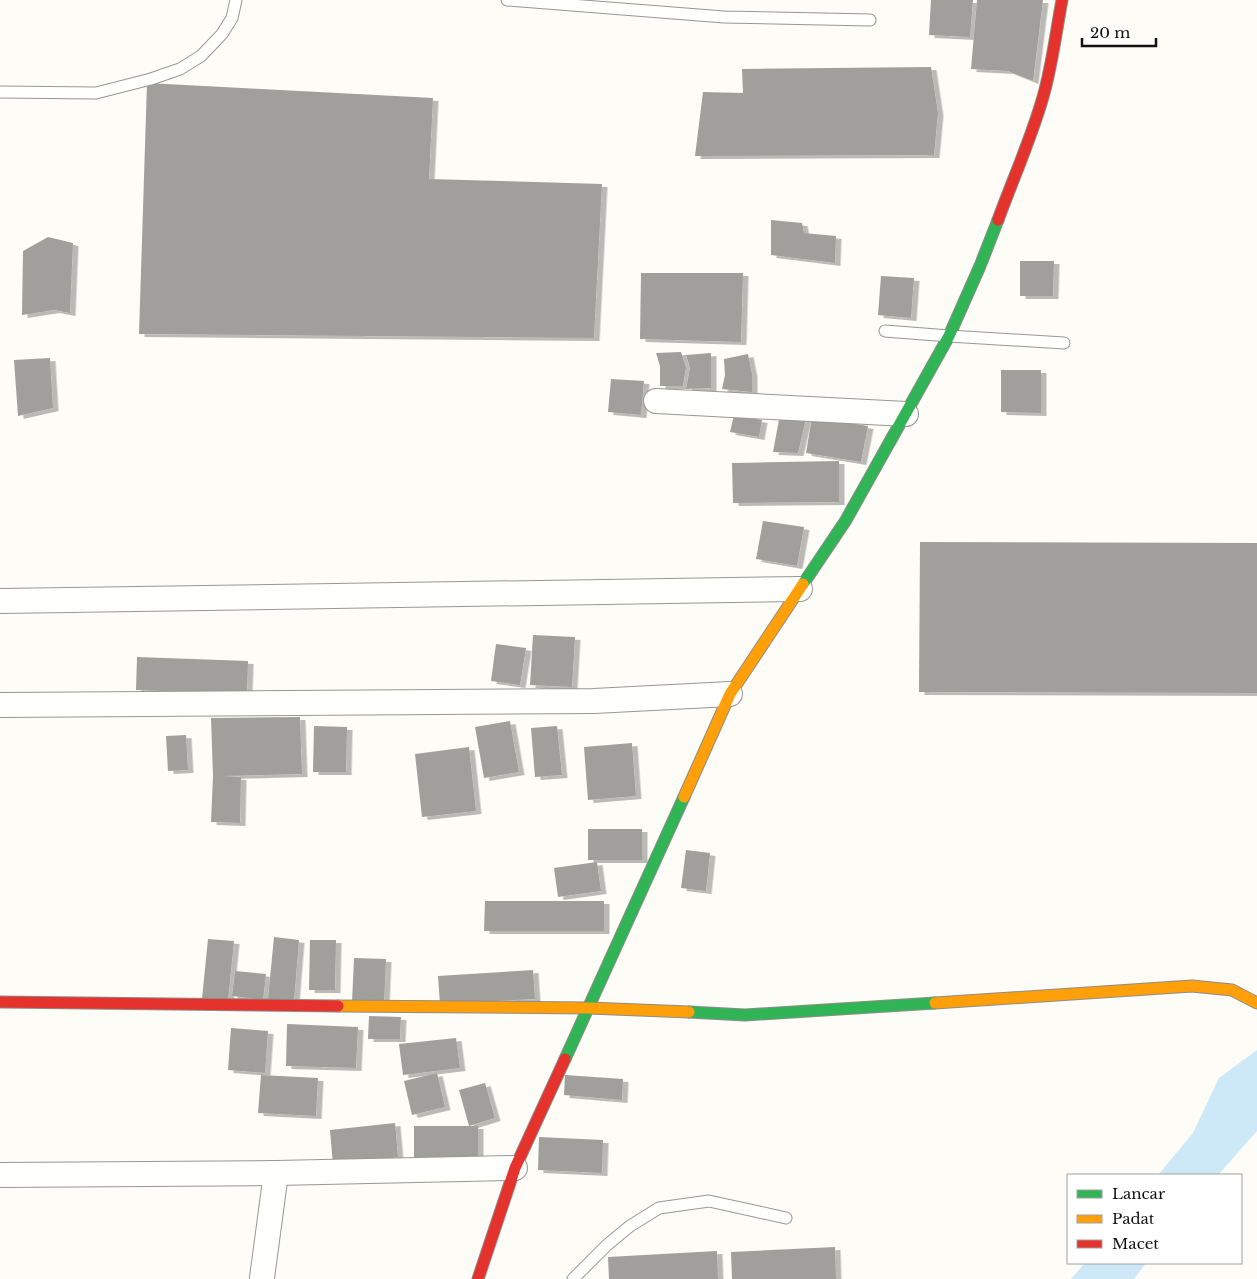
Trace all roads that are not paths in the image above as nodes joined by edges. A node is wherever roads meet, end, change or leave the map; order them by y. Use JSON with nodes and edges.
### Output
{"nodes":[{"id":1,"x":236,"y":0,"type":"edge"},
{"id":2,"x":507,"y":0,"type":"edge"},
{"id":3,"x":1062,"y":0,"type":"edge"},
{"id":4,"x":870,"y":20,"type":"dead end"},
{"id":5,"x":0,"y":92,"type":"edge"},
{"id":6,"x":885,"y":331,"type":"dead end"},
{"id":7,"x":949,"y":336,"type":"junction"},
{"id":8,"x":1064,"y":343,"type":"dead end"},
{"id":9,"x":656,"y":401,"type":"dead end"},
{"id":10,"x":906,"y":414,"type":"junction"},
{"id":11,"x":800,"y":589,"type":"junction"},
{"id":12,"x":0,"y":601,"type":"edge"},
{"id":13,"x":730,"y":694,"type":"junction"},
{"id":14,"x":0,"y":705,"type":"edge"},
{"id":15,"x":0,"y":1002,"type":"edge"},
{"id":16,"x":1257,"y":1003,"type":"edge"},
{"id":17,"x":589,"y":1008,"type":"junction"},
{"id":18,"x":515,"y":1168,"type":"junction"},
{"id":19,"x":276,"y":1173,"type":"junction"},
{"id":20,"x":0,"y":1175,"type":"edge"},
{"id":21,"x":786,"y":1218,"type":"dead end"},
{"id":22,"x":262,"y":1278,"type":"dead end"},
{"id":23,"x":478,"y":1279,"type":"edge"},
{"id":24,"x":573,"y":1279,"type":"edge"}],
"edges":[{"from":1,"to":5,"type":"lane"},
{"from":2,"to":4,"type":"lane"},
{"from":3,"to":7,"type":"street"},
{"from":6,"to":7,"type":"lane"},
{"from":7,"to":8,"type":"lane"},
{"from":7,"to":10,"type":"street"},
{"from":9,"to":10,"type":"street"},
{"from":10,"to":11,"type":"street"},
{"from":11,"to":12,"type":"street"},
{"from":11,"to":13,"type":"street"},
{"from":13,"to":14,"type":"street"},
{"from":13,"to":17,"type":"street"},
{"from":15,"to":17,"type":"street"},
{"from":16,"to":17,"type":"street"},
{"from":17,"to":18,"type":"street"},
{"from":18,"to":19,"type":"street"},
{"from":18,"to":23,"type":"street"},
{"from":19,"to":20,"type":"street"},
{"from":19,"to":22,"type":"street"},
{"from":21,"to":24,"type":"lane"}]}
